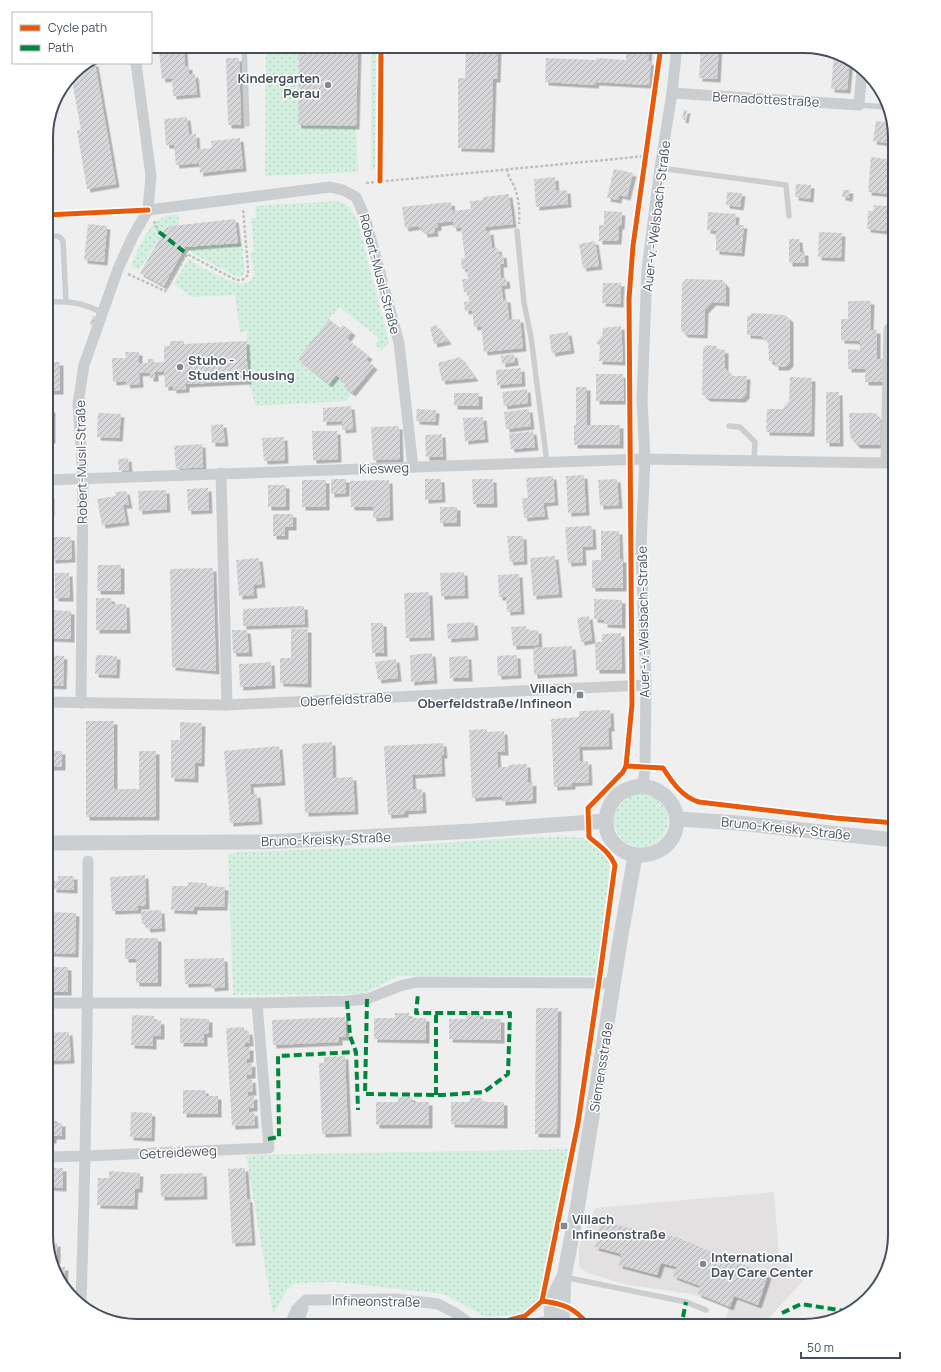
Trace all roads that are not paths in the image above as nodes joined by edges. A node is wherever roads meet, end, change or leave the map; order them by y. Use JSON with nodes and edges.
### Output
{"nodes":[{"id":1,"x":244,"y":53,"type":"edge"},
{"id":2,"x":677,"y":53,"type":"edge"},
{"id":3,"x":136,"y":64,"type":"edge"},
{"id":4,"x":861,"y":75,"type":"edge"},
{"id":5,"x":672,"y":93,"type":"junction"},
{"id":6,"x":859,"y":105,"type":"junction"},
{"id":7,"x":883,"y":107,"type":"edge"},
{"id":8,"x":247,"y":124,"type":"dead end"},
{"id":9,"x":660,"y":168,"type":"junction"},
{"id":10,"x":148,"y":210,"type":"junction"},
{"id":11,"x":789,"y":216,"type":"dead end"},
{"id":12,"x":517,"y":231,"type":"road end"},
{"id":13,"x":53,"y":236,"type":"edge"},
{"id":14,"x":66,"y":301,"type":"junction"},
{"id":15,"x":53,"y":302,"type":"edge"},
{"id":16,"x":103,"y":313,"type":"junction"},
{"id":17,"x":888,"y":418,"type":"edge"},
{"id":18,"x":729,"y":426,"type":"dead end"},
{"id":19,"x":645,"y":458,"type":"junction"},
{"id":20,"x":754,"y":460,"type":"junction"},
{"id":21,"x":547,"y":463,"type":"junction"},
{"id":22,"x":413,"y":467,"type":"junction"},
{"id":23,"x":221,"y":473,"type":"junction"},
{"id":24,"x":82,"y":478,"type":"junction"},
{"id":25,"x":53,"y":480,"type":"edge"},
{"id":26,"x":646,"y":685,"type":"junction"},
{"id":27,"x":53,"y":702,"type":"edge"},
{"id":28,"x":81,"y":703,"type":"junction"},
{"id":29,"x":227,"y":705,"type":"junction"},
{"id":30,"x":643,"y":786,"type":"junction"},
{"id":31,"x":678,"y":818,"type":"junction"},
{"id":32,"x":605,"y":821,"type":"junction"},
{"id":33,"x":888,"y":839,"type":"edge"},
{"id":34,"x":53,"y":843,"type":"edge"},
{"id":35,"x":636,"y":856,"type":"junction"},
{"id":36,"x":88,"y":860,"type":"dead end"},
{"id":37,"x":614,"y":983,"type":"junction"},
{"id":38,"x":88,"y":1002,"type":"junction"},
{"id":39,"x":53,"y":1003,"type":"edge"},
{"id":40,"x":257,"y":1003,"type":"junction"},
{"id":41,"x":86,"y":1156,"type":"junction"},
{"id":42,"x":53,"y":1157,"type":"edge"},
{"id":43,"x":564,"y":1277,"type":"junction"},
{"id":44,"x":79,"y":1296,"type":"edge"},
{"id":45,"x":306,"y":1300,"type":"junction"},
{"id":46,"x":706,"y":1310,"type":"dead end"},
{"id":47,"x":292,"y":1319,"type":"edge"},
{"id":48,"x":300,"y":1319,"type":"edge"},
{"id":49,"x":463,"y":1319,"type":"edge"},
{"id":50,"x":556,"y":1319,"type":"edge"}],
"edges":[{"from":1,"to":8,"type":"lane"},
{"from":2,"to":5,"type":"street","name":"Auer-v.-Welsbach-Straße"},
{"from":3,"to":10,"type":"street","name":"Robert-Musil-Straße"},
{"from":4,"to":6,"type":"street"},
{"from":5,"to":6,"type":"street","name":"Bernadottestraße"},
{"from":5,"to":9,"type":"street","name":"Auer-v.-Welsbach-Straße"},
{"from":6,"to":7,"type":"lane","name":"Bernadottestraße"},
{"from":9,"to":11,"type":"lane"},
{"from":9,"to":19,"type":"street","name":"Auer-v.-Welsbach-Straße"},
{"from":10,"to":16,"type":"street","name":"Robert-Musil-Straße"},
{"from":10,"to":22,"type":"street","name":"Robert-Musil-Straße"},
{"from":12,"to":21,"type":"lane"},
{"from":13,"to":14,"type":"lane"},
{"from":14,"to":15,"type":"lane"},
{"from":14,"to":16,"type":"lane"},
{"from":16,"to":24,"type":"street","name":"Robert-Musil-Straße"},
{"from":17,"to":20,"type":"street"},
{"from":18,"to":20,"type":"lane"},
{"from":19,"to":20,"type":"street"},
{"from":19,"to":21,"type":"street","name":"Kiesweg"},
{"from":19,"to":26,"type":"street","name":"Auer-v.-Welsbach-Straße"},
{"from":21,"to":22,"type":"street","name":"Kiesweg"},
{"from":22,"to":23,"type":"street","name":"Kiesweg"},
{"from":23,"to":24,"type":"street","name":"Kiesweg"},
{"from":23,"to":29,"type":"street"},
{"from":24,"to":25,"type":"street","name":"Kiesweg"},
{"from":24,"to":28,"type":"street","name":"Robert-Musil-Straße"},
{"from":26,"to":29,"type":"street","name":"Oberfeldstraße"},
{"from":26,"to":30,"type":"street","name":"Auer-v.-Welsbach-Straße"},
{"from":27,"to":28,"type":"street","name":"Oberfeldstraße"},
{"from":28,"to":29,"type":"street","name":"Oberfeldstraße"},
{"from":30,"to":31,"type":"street"},
{"from":30,"to":32,"type":"street"},
{"from":31,"to":33,"type":"street","name":"Bruno-Kreisky-Straße"},
{"from":31,"to":35,"type":"street"},
{"from":32,"to":34,"type":"street","name":"Bruno-Kreisky-Straße"},
{"from":32,"to":35,"type":"street"},
{"from":35,"to":37,"type":"street","name":"Siemensstraße"},
{"from":36,"to":38,"type":"street"},
{"from":37,"to":40,"type":"street"},
{"from":37,"to":43,"type":"street","name":"Siemensstraße"},
{"from":38,"to":39,"type":"street"},
{"from":38,"to":40,"type":"street"},
{"from":38,"to":41,"type":"street"},
{"from":40,"to":41,"type":"street","name":"Getreideweg"},
{"from":41,"to":42,"type":"street","name":"Getreideweg"},
{"from":41,"to":44,"type":"street"},
{"from":43,"to":46,"type":"lane"},
{"from":43,"to":50,"type":"street","name":"Siemensstraße"},
{"from":45,"to":47,"type":"street"},
{"from":45,"to":48,"type":"street"},
{"from":45,"to":49,"type":"street","name":"Infineonstraße"}]}
